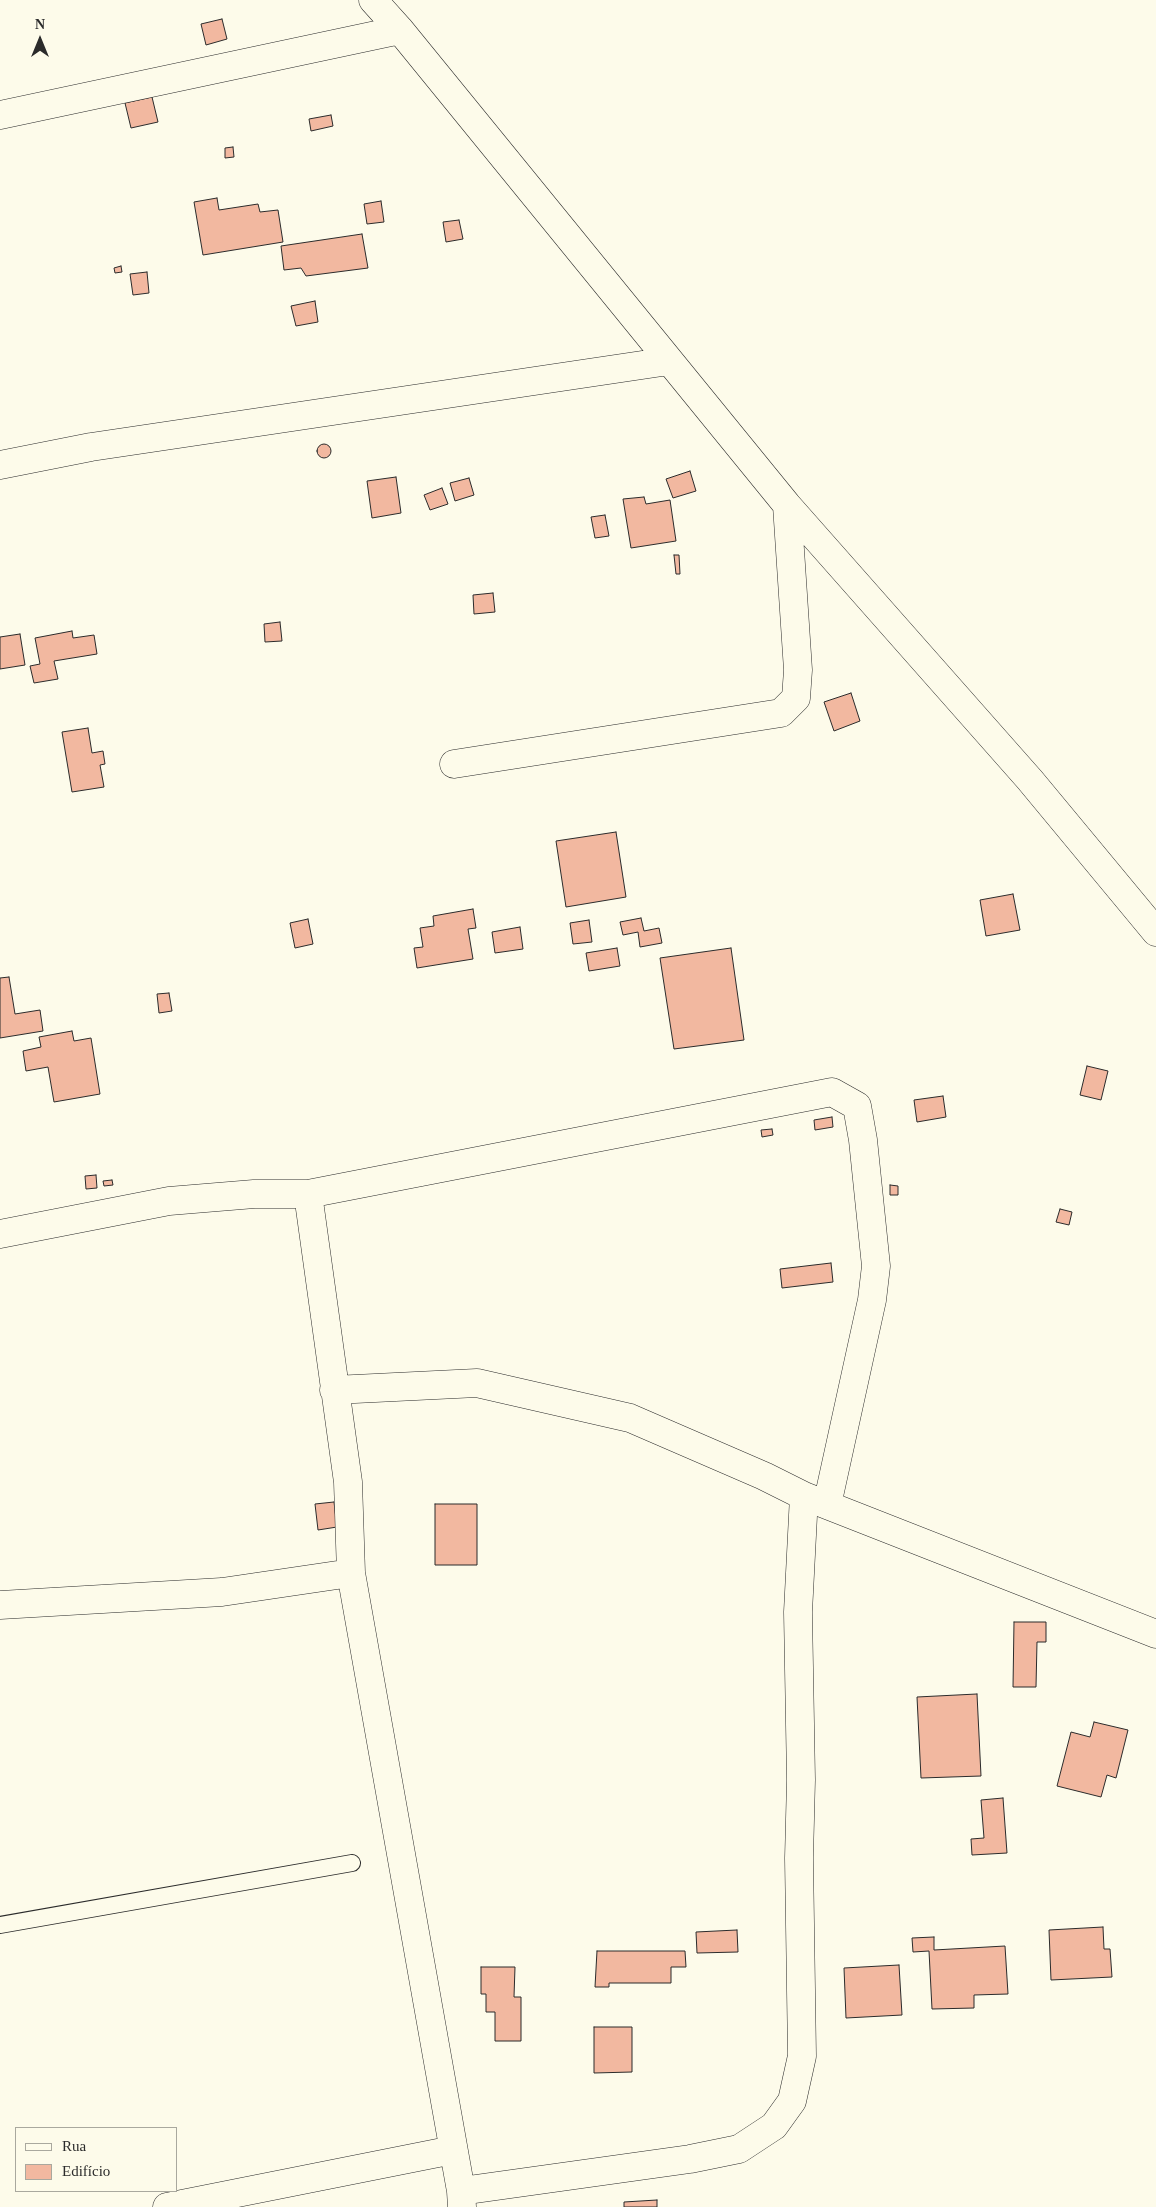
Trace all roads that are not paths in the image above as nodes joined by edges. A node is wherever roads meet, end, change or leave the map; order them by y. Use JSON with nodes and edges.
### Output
{"nodes":[{"id":1,"x":373,"y":0,"type":"edge"},
{"id":2,"x":400,"y":30,"type":"junction"},
{"id":3,"x":0,"y":114,"type":"edge"},
{"id":4,"x":669,"y":361,"type":"junction"},
{"id":5,"x":0,"y":465,"type":"edge"},
{"id":6,"x":787,"y":505,"type":"junction"},
{"id":7,"x":454,"y":764,"type":"dead end"},
{"id":8,"x":1156,"y":932,"type":"edge"},
{"id":9,"x":308,"y":1194,"type":"junction"},
{"id":10,"x":0,"y":1234,"type":"edge"},
{"id":11,"x":334,"y":1390,"type":"junction"},
{"id":12,"x":816,"y":1501,"type":"junction"},
{"id":13,"x":351,"y":1573,"type":"junction"},
{"id":14,"x":0,"y":1605,"type":"edge"},
{"id":15,"x":1156,"y":1634,"type":"edge"},
{"id":16,"x":352,"y":1863,"type":"dead end"},
{"id":17,"x":0,"y":1925,"type":"edge"},
{"id":18,"x":453,"y":2150,"type":"junction"},
{"id":19,"x":462,"y":2199,"type":"edge"},
{"id":20,"x":167,"y":2207,"type":"edge"}],
"edges":[{"from":1,"to":2,"type":"street"},
{"from":2,"to":3,"type":"street"},
{"from":2,"to":4,"type":"street"},
{"from":4,"to":5,"type":"street"},
{"from":4,"to":6,"type":"street"},
{"from":6,"to":7,"type":"street"},
{"from":6,"to":8,"type":"street"},
{"from":9,"to":10,"type":"street"},
{"from":9,"to":11,"type":"street"},
{"from":9,"to":12,"type":"street"},
{"from":11,"to":12,"type":"street"},
{"from":11,"to":13,"type":"street"},
{"from":12,"to":15,"type":"street"},
{"from":12,"to":19,"type":"street"},
{"from":13,"to":14,"type":"street"},
{"from":13,"to":18,"type":"street"},
{"from":16,"to":17,"type":"lane"},
{"from":18,"to":19,"type":"street"},
{"from":18,"to":20,"type":"street"}]}
